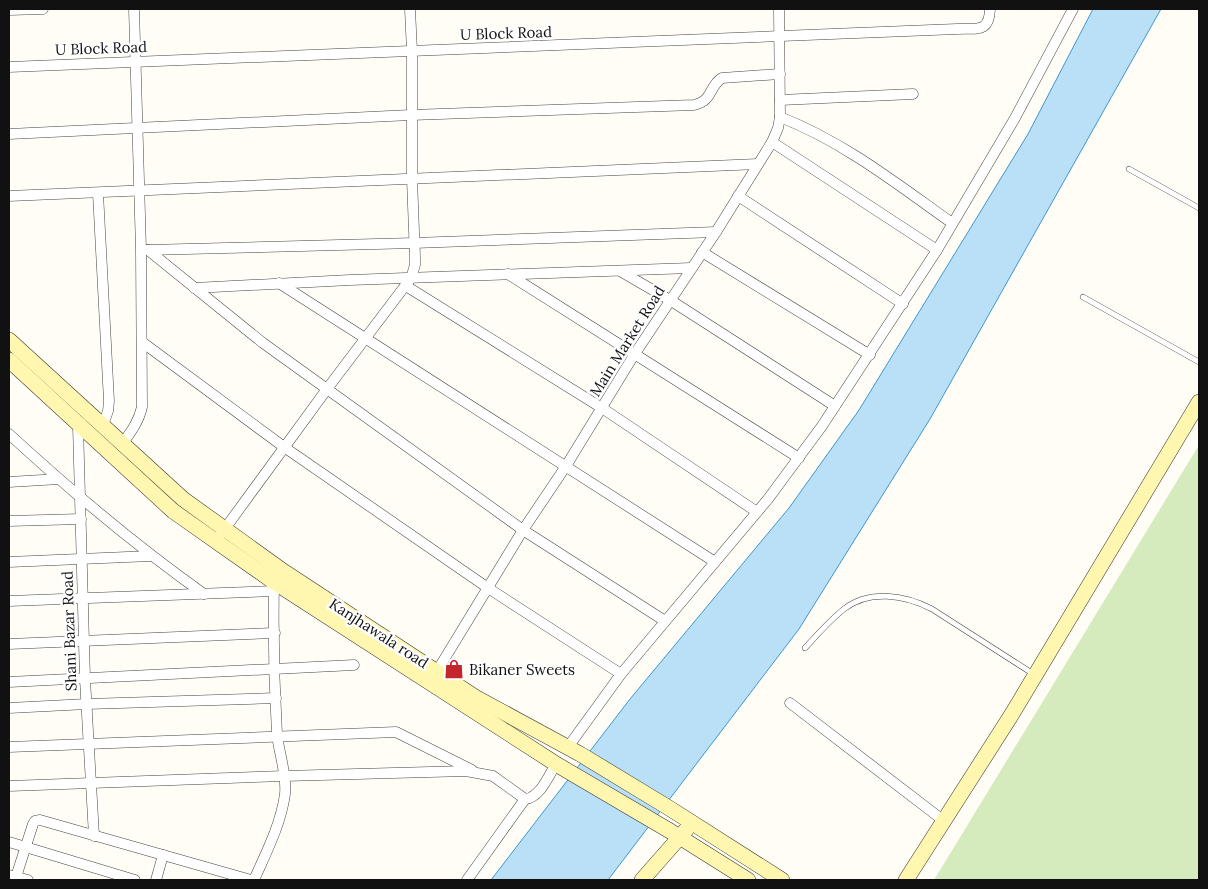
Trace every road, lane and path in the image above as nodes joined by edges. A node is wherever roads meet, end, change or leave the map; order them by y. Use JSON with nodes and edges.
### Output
{"nodes":[{"id":1,"x":43,"y":9,"type":"edge"},
{"id":2,"x":134,"y":9,"type":"edge"},
{"id":3,"x":410,"y":9,"type":"edge"},
{"id":4,"x":779,"y":9,"type":"edge"},
{"id":5,"x":990,"y":9,"type":"edge"},
{"id":6,"x":1073,"y":9,"type":"edge"},
{"id":7,"x":9,"y":10,"type":"edge"},
{"id":8,"x":779,"y":37,"type":"junction"},
{"id":9,"x":412,"y":51,"type":"junction"},
{"id":10,"x":136,"y":62,"type":"junction"},
{"id":11,"x":9,"y":67,"type":"edge"},
{"id":12,"x":780,"y":74,"type":"junction"},
{"id":13,"x":913,"y":94,"type":"dead end"},
{"id":14,"x":780,"y":100,"type":"junction"},
{"id":15,"x":411,"y":115,"type":"junction"},
{"id":16,"x":780,"y":118,"type":"junction"},
{"id":17,"x":138,"y":128,"type":"junction"},
{"id":18,"x":9,"y":134,"type":"edge"},
{"id":19,"x":772,"y":142,"type":"junction"},
{"id":20,"x":758,"y":164,"type":"junction"},
{"id":21,"x":1129,"y":169,"type":"dead end"},
{"id":22,"x":412,"y":179,"type":"junction"},
{"id":23,"x":138,"y":190,"type":"junction"},
{"id":24,"x":98,"y":193,"type":"junction"},
{"id":25,"x":9,"y":196,"type":"edge"},
{"id":26,"x":738,"y":196,"type":"junction"},
{"id":27,"x":1199,"y":208,"type":"edge"},
{"id":28,"x":952,"y":223,"type":"junction"},
{"id":29,"x":716,"y":232,"type":"junction"},
{"id":30,"x":414,"y":243,"type":"junction"},
{"id":31,"x":144,"y":250,"type":"junction"},
{"id":32,"x":937,"y":250,"type":"junction"},
{"id":33,"x":702,"y":252,"type":"junction"},
{"id":34,"x":691,"y":268,"type":"junction"},
{"id":35,"x":619,"y":270,"type":"junction"},
{"id":36,"x":508,"y":274,"type":"junction"},
{"id":37,"x":409,"y":282,"type":"junction"},
{"id":38,"x":279,"y":283,"type":"junction"},
{"id":39,"x":194,"y":288,"type":"junction"},
{"id":40,"x":1083,"y":296,"type":"dead end"},
{"id":41,"x":670,"y":300,"type":"junction"},
{"id":42,"x":902,"y":304,"type":"junction"},
{"id":43,"x":365,"y":339,"type":"junction"},
{"id":44,"x":9,"y":340,"type":"edge"},
{"id":45,"x":142,"y":342,"type":"junction"},
{"id":46,"x":870,"y":355,"type":"junction"},
{"id":47,"x":634,"y":356,"type":"junction"},
{"id":48,"x":9,"y":360,"type":"edge"},
{"id":49,"x":1199,"y":362,"type":"edge"},
{"id":50,"x":327,"y":389,"type":"junction"},
{"id":51,"x":1199,"y":402,"type":"edge"},
{"id":52,"x":835,"y":406,"type":"junction"},
{"id":53,"x":602,"y":408,"type":"junction"},
{"id":54,"x":90,"y":413,"type":"junction"},
{"id":55,"x":78,"y":425,"type":"junction"},
{"id":56,"x":103,"y":425,"type":"junction"},
{"id":57,"x":9,"y":434,"type":"edge"},
{"id":58,"x":13,"y":442,"type":"edge"},
{"id":59,"x":122,"y":444,"type":"junction"},
{"id":60,"x":284,"y":447,"type":"junction"},
{"id":61,"x":799,"y":458,"type":"junction"},
{"id":62,"x":566,"y":466,"type":"junction"},
{"id":63,"x":59,"y":479,"type":"junction"},
{"id":64,"x":9,"y":482,"type":"edge"},
{"id":65,"x":80,"y":497,"type":"junction"},
{"id":66,"x":757,"y":512,"type":"junction"},
{"id":67,"x":81,"y":519,"type":"junction"},
{"id":68,"x":9,"y":521,"type":"edge"},
{"id":69,"x":523,"y":530,"type":"junction"},
{"id":70,"x":220,"y":535,"type":"junction"},
{"id":71,"x":151,"y":556,"type":"junction"},
{"id":72,"x":82,"y":559,"type":"junction"},
{"id":73,"x":9,"y":562,"type":"edge"},
{"id":74,"x":715,"y":562,"type":"junction"},
{"id":75,"x":274,"y":586,"type":"junction"},
{"id":76,"x":488,"y":588,"type":"junction"},
{"id":77,"x":204,"y":594,"type":"junction"},
{"id":78,"x":83,"y":598,"type":"junction"},
{"id":79,"x":9,"y":601,"type":"edge"},
{"id":80,"x":665,"y":621,"type":"junction"},
{"id":81,"x":275,"y":633,"type":"junction"},
{"id":82,"x":84,"y":642,"type":"junction"},
{"id":83,"x":9,"y":644,"type":"edge"},
{"id":84,"x":805,"y":648,"type":"dead end"},
{"id":85,"x":354,"y":665,"type":"dead end"},
{"id":86,"x":274,"y":669,"type":"junction"},
{"id":87,"x":621,"y":674,"type":"junction"},
{"id":88,"x":1035,"y":675,"type":"junction"},
{"id":89,"x":434,"y":677,"type":"junction"},
{"id":90,"x":85,"y":679,"type":"junction"},
{"id":91,"x":9,"y":682,"type":"edge"},
{"id":92,"x":276,"y":698,"type":"junction"},
{"id":93,"x":790,"y":703,"type":"dead end"},
{"id":94,"x":87,"y":704,"type":"junction"},
{"id":95,"x":9,"y":708,"type":"edge"},
{"id":96,"x":278,"y":736,"type":"junction"},
{"id":97,"x":89,"y":744,"type":"junction"},
{"id":98,"x":9,"y":747,"type":"edge"},
{"id":99,"x":574,"y":751,"type":"junction"},
{"id":100,"x":561,"y":766,"type":"junction"},
{"id":101,"x":478,"y":773,"type":"junction"},
{"id":102,"x":284,"y":776,"type":"junction"},
{"id":103,"x":92,"y":783,"type":"junction"},
{"id":104,"x":9,"y":786,"type":"edge"},
{"id":105,"x":525,"y":799,"type":"junction"},
{"id":106,"x":944,"y":821,"type":"junction"},
{"id":107,"x":692,"y":823,"type":"junction"},
{"id":108,"x":94,"y":836,"type":"junction"},
{"id":109,"x":680,"y":837,"type":"junction"},
{"id":110,"x":9,"y":842,"type":"edge"},
{"id":111,"x":25,"y":847,"type":"junction"},
{"id":112,"x":163,"y":856,"type":"junction"},
{"id":113,"x":13,"y":877,"type":"edge"},
{"id":114,"x":28,"y":880,"type":"edge"},
{"id":115,"x":135,"y":880,"type":"edge"},
{"id":116,"x":156,"y":880,"type":"edge"},
{"id":117,"x":253,"y":880,"type":"edge"},
{"id":118,"x":467,"y":880,"type":"edge"},
{"id":119,"x":642,"y":880,"type":"edge"},
{"id":120,"x":748,"y":880,"type":"edge"},
{"id":121,"x":782,"y":880,"type":"edge"},
{"id":122,"x":906,"y":880,"type":"edge"}],
"edges":[{"from":1,"to":7,"type":"street"},
{"from":2,"to":10,"type":"street"},
{"from":3,"to":9,"type":"street"},
{"from":4,"to":8,"type":"street","name":"Main Market Road"},
{"from":5,"to":8,"type":"street","name":"U Block Road"},
{"from":6,"to":28,"type":"street"},
{"from":8,"to":9,"type":"street","name":"U Block Road"},
{"from":8,"to":12,"type":"street","name":"Main Market Road"},
{"from":9,"to":10,"type":"street","name":"U Block Road"},
{"from":9,"to":15,"type":"street"},
{"from":10,"to":11,"type":"street","name":"U Block Road"},
{"from":10,"to":17,"type":"street"},
{"from":12,"to":14,"type":"street","name":"Main Market Road"},
{"from":12,"to":15,"type":"street"},
{"from":13,"to":14,"type":"street"},
{"from":14,"to":16,"type":"street","name":"Main Market Road"},
{"from":15,"to":17,"type":"street"},
{"from":15,"to":22,"type":"street"},
{"from":16,"to":19,"type":"street","name":"Main Market Road"},
{"from":16,"to":28,"type":"street"},
{"from":17,"to":18,"type":"street"},
{"from":17,"to":23,"type":"street"},
{"from":19,"to":20,"type":"street","name":"Main Market Road"},
{"from":19,"to":32,"type":"street"},
{"from":20,"to":22,"type":"street"},
{"from":20,"to":26,"type":"street","name":"Main Market Road"},
{"from":21,"to":27,"type":"lane"},
{"from":22,"to":23,"type":"street"},
{"from":22,"to":30,"type":"street"},
{"from":23,"to":24,"type":"street"},
{"from":23,"to":31,"type":"street"},
{"from":24,"to":25,"type":"street"},
{"from":24,"to":56,"type":"street"},
{"from":26,"to":29,"type":"street","name":"Main Market Road"},
{"from":26,"to":42,"type":"street"},
{"from":28,"to":32,"type":"street"},
{"from":29,"to":30,"type":"street"},
{"from":29,"to":33,"type":"street","name":"Main Market Road"},
{"from":30,"to":31,"type":"street"},
{"from":30,"to":37,"type":"street"},
{"from":31,"to":39,"type":"street"},
{"from":31,"to":45,"type":"street"},
{"from":32,"to":42,"type":"street"},
{"from":33,"to":34,"type":"street","name":"Main Market Road"},
{"from":33,"to":46,"type":"street"},
{"from":34,"to":35,"type":"street"},
{"from":34,"to":41,"type":"street","name":"Main Market Road"},
{"from":35,"to":36,"type":"street"},
{"from":35,"to":41,"type":"street"},
{"from":36,"to":37,"type":"street"},
{"from":36,"to":47,"type":"street"},
{"from":37,"to":38,"type":"street"},
{"from":37,"to":43,"type":"street"},
{"from":37,"to":53,"type":"street"},
{"from":38,"to":39,"type":"street"},
{"from":38,"to":43,"type":"street"},
{"from":39,"to":50,"type":"street"},
{"from":40,"to":49,"type":"lane"},
{"from":41,"to":47,"type":"street","name":"Main Market Road"},
{"from":41,"to":52,"type":"street"},
{"from":42,"to":46,"type":"street"},
{"from":43,"to":50,"type":"street"},
{"from":43,"to":62,"type":"street"},
{"from":44,"to":54,"type":"main road","name":"Kanjhawala road"},
{"from":45,"to":59,"type":"street"},
{"from":45,"to":60,"type":"street"},
{"from":46,"to":52,"type":"street"},
{"from":47,"to":53,"type":"street","name":"Main Market Road"},
{"from":47,"to":61,"type":"street"},
{"from":48,"to":55,"type":"main road","name":"Kanjhawala road"},
{"from":50,"to":60,"type":"street"},
{"from":50,"to":69,"type":"street"},
{"from":51,"to":88,"type":"main road"},
{"from":52,"to":61,"type":"street"},
{"from":53,"to":62,"type":"street","name":"Main Market Road"},
{"from":53,"to":66,"type":"street"},
{"from":54,"to":55,"type":"street"},
{"from":54,"to":56,"type":"main road","name":"Kanjhawala road"},
{"from":55,"to":65,"type":"street","name":"Shani Bazar Road"},
{"from":55,"to":70,"type":"main road","name":"Kanjhawala road"},
{"from":56,"to":59,"type":"main road","name":"Kanjhawala road"},
{"from":57,"to":58,"type":"street"},
{"from":58,"to":63,"type":"street"},
{"from":59,"to":70,"type":"main road","name":"Kanjhawala road"},
{"from":60,"to":70,"type":"street"},
{"from":60,"to":76,"type":"street"},
{"from":61,"to":66,"type":"street"},
{"from":62,"to":69,"type":"street","name":"Main Market Road"},
{"from":62,"to":74,"type":"street"},
{"from":63,"to":64,"type":"street"},
{"from":63,"to":65,"type":"street"},
{"from":65,"to":67,"type":"street","name":"Shani Bazar Road"},
{"from":65,"to":71,"type":"street"},
{"from":66,"to":74,"type":"street"},
{"from":67,"to":68,"type":"street"},
{"from":67,"to":72,"type":"street","name":"Shani Bazar Road"},
{"from":69,"to":76,"type":"street","name":"Main Market Road"},
{"from":69,"to":80,"type":"street"},
{"from":70,"to":75,"type":"main road","name":"Kanjhawala road"},
{"from":70,"to":89,"type":"main road","name":"Kanjhawala road"},
{"from":71,"to":72,"type":"street"},
{"from":71,"to":77,"type":"street"},
{"from":72,"to":73,"type":"street"},
{"from":72,"to":78,"type":"street","name":"Shani Bazar Road"},
{"from":74,"to":80,"type":"street"},
{"from":75,"to":77,"type":"street"},
{"from":75,"to":81,"type":"street"},
{"from":75,"to":89,"type":"main road","name":"Kanjhawala road"},
{"from":76,"to":87,"type":"street"},
{"from":76,"to":89,"type":"street","name":"Main Market Road"},
{"from":77,"to":78,"type":"street"},
{"from":78,"to":79,"type":"street"},
{"from":78,"to":82,"type":"street","name":"Shani Bazar Road"},
{"from":80,"to":87,"type":"street"},
{"from":81,"to":82,"type":"street"},
{"from":81,"to":86,"type":"street"},
{"from":82,"to":83,"type":"street"},
{"from":82,"to":90,"type":"street","name":"Shani Bazar Road"},
{"from":84,"to":88,"type":"lane"},
{"from":85,"to":86,"type":"street"},
{"from":86,"to":90,"type":"street"},
{"from":86,"to":92,"type":"street"},
{"from":87,"to":99,"type":"street"},
{"from":88,"to":106,"type":"main road"},
{"from":89,"to":99,"type":"main road","name":"Kanjhawala road"},
{"from":89,"to":100,"type":"main road","name":"Kanjhawala road"},
{"from":90,"to":91,"type":"street"},
{"from":90,"to":94,"type":"street","name":"Shani Bazar Road"},
{"from":92,"to":94,"type":"street"},
{"from":92,"to":96,"type":"street"},
{"from":93,"to":106,"type":"street"},
{"from":94,"to":95,"type":"street"},
{"from":94,"to":97,"type":"street","name":"Shani Bazar Road"},
{"from":96,"to":97,"type":"street"},
{"from":96,"to":101,"type":"street"},
{"from":96,"to":102,"type":"street"},
{"from":97,"to":98,"type":"street"},
{"from":97,"to":103,"type":"street","name":"Shani Bazar Road"},
{"from":99,"to":107,"type":"main road","name":"Kanjhawala road"},
{"from":100,"to":105,"type":"street"},
{"from":100,"to":109,"type":"main road","name":"Kanjhawala road"},
{"from":101,"to":102,"type":"street"},
{"from":101,"to":105,"type":"street"},
{"from":102,"to":103,"type":"street"},
{"from":102,"to":117,"type":"street"},
{"from":103,"to":104,"type":"street"},
{"from":103,"to":108,"type":"street","name":"Shani Bazar Road"},
{"from":105,"to":118,"type":"street"},
{"from":106,"to":122,"type":"main road"},
{"from":107,"to":109,"type":"main road"},
{"from":107,"to":121,"type":"main road","name":"Kanjhawala road"},
{"from":108,"to":111,"type":"street"},
{"from":108,"to":112,"type":"street"},
{"from":109,"to":119,"type":"main road"},
{"from":109,"to":120,"type":"main road","name":"Kanjhawala road"},
{"from":110,"to":111,"type":"street"},
{"from":111,"to":113,"type":"street"},
{"from":111,"to":115,"type":"street"},
{"from":112,"to":116,"type":"street"},
{"from":112,"to":117,"type":"street"},
{"from":113,"to":114,"type":"street"}]}
